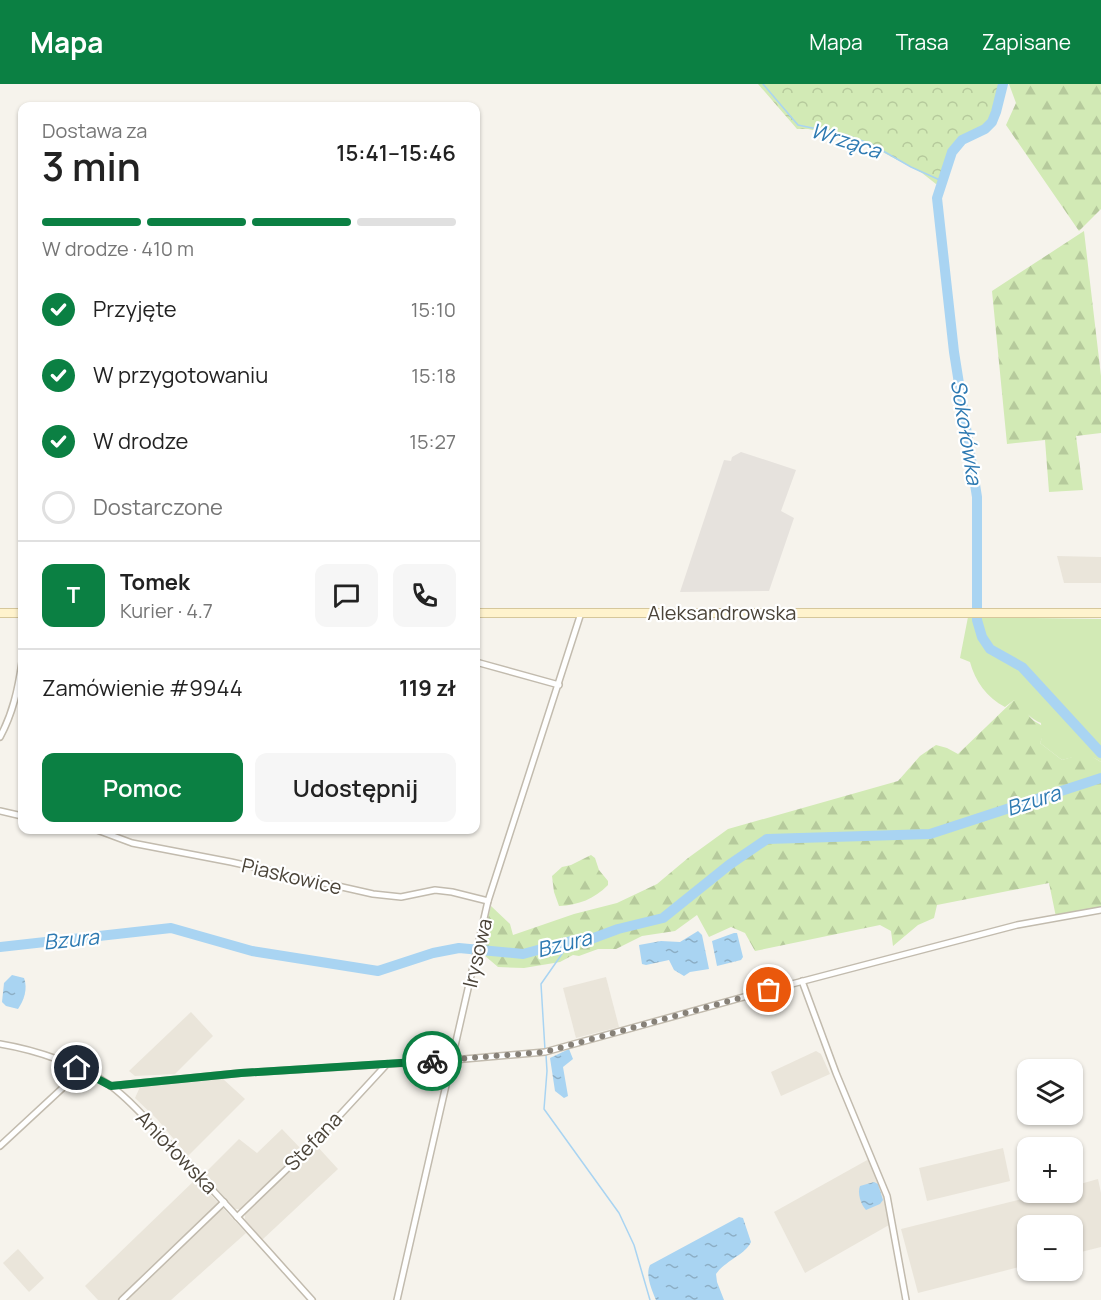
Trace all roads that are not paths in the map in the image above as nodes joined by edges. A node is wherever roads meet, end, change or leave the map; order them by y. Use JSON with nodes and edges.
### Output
{"nodes":[{"id":1,"x":0,"y":613,"type":"edge"},
{"id":2,"x":18,"y":613,"type":"edge"},
{"id":3,"x":480,"y":613,"type":"edge"},
{"id":4,"x":581,"y":613,"type":"junction"},
{"id":5,"x":1101,"y":613,"type":"edge"},
{"id":6,"x":480,"y":663,"type":"edge"},
{"id":7,"x":18,"y":684,"type":"edge"},
{"id":8,"x":559,"y":685,"type":"junction"},
{"id":9,"x":0,"y":737,"type":"edge"},
{"id":10,"x":0,"y":812,"type":"edge"},
{"id":11,"x":18,"y":815,"type":"edge"},
{"id":12,"x":106,"y":834,"type":"edge"},
{"id":13,"x":488,"y":902,"type":"junction"},
{"id":14,"x":1101,"y":910,"type":"edge"},
{"id":15,"x":802,"y":981,"type":"junction"},
{"id":16,"x":0,"y":1044,"type":"edge"},
{"id":17,"x":453,"y":1060,"type":"junction"},
{"id":18,"x":387,"y":1064,"type":"junction"},
{"id":19,"x":82,"y":1070,"type":"junction"},
{"id":20,"x":111,"y":1086,"type":"junction"},
{"id":21,"x":0,"y":1146,"type":"edge"},
{"id":22,"x":224,"y":1202,"type":"junction"},
{"id":23,"x":237,"y":1217,"type":"junction"},
{"id":24,"x":122,"y":1300,"type":"edge"},
{"id":25,"x":312,"y":1300,"type":"edge"},
{"id":26,"x":397,"y":1300,"type":"edge"},
{"id":27,"x":906,"y":1300,"type":"edge"}],
"edges":[{"from":1,"to":2,"type":"main road"},
{"from":3,"to":4,"type":"main road","name":"Aleksandrowska"},
{"from":4,"to":5,"type":"main road","name":"Aleksandrowska"},
{"from":4,"to":8,"type":"street","name":"Irysowa"},
{"from":6,"to":8,"type":"street"},
{"from":7,"to":9,"type":"street"},
{"from":8,"to":13,"type":"street","name":"Irysowa"},
{"from":10,"to":11,"type":"street"},
{"from":12,"to":13,"type":"street","name":"Piaskowice"},
{"from":13,"to":17,"type":"street","name":"Irysowa"},
{"from":14,"to":15,"type":"street"},
{"from":15,"to":17,"type":"street"},
{"from":15,"to":27,"type":"street"},
{"from":16,"to":19,"type":"street","name":"Aniołowska"},
{"from":17,"to":18,"type":"street"},
{"from":17,"to":26,"type":"street","name":"Irysowa"},
{"from":18,"to":20,"type":"street"},
{"from":18,"to":23,"type":"street","name":"Stefana"},
{"from":19,"to":20,"type":"street","name":"Aniołowska"},
{"from":19,"to":21,"type":"street"},
{"from":20,"to":22,"type":"street","name":"Aniołowska"},
{"from":22,"to":23,"type":"street","name":"Aniołowska"},
{"from":22,"to":24,"type":"street","name":"Aniołowska"},
{"from":23,"to":25,"type":"street","name":"Aniołowska"}]}
